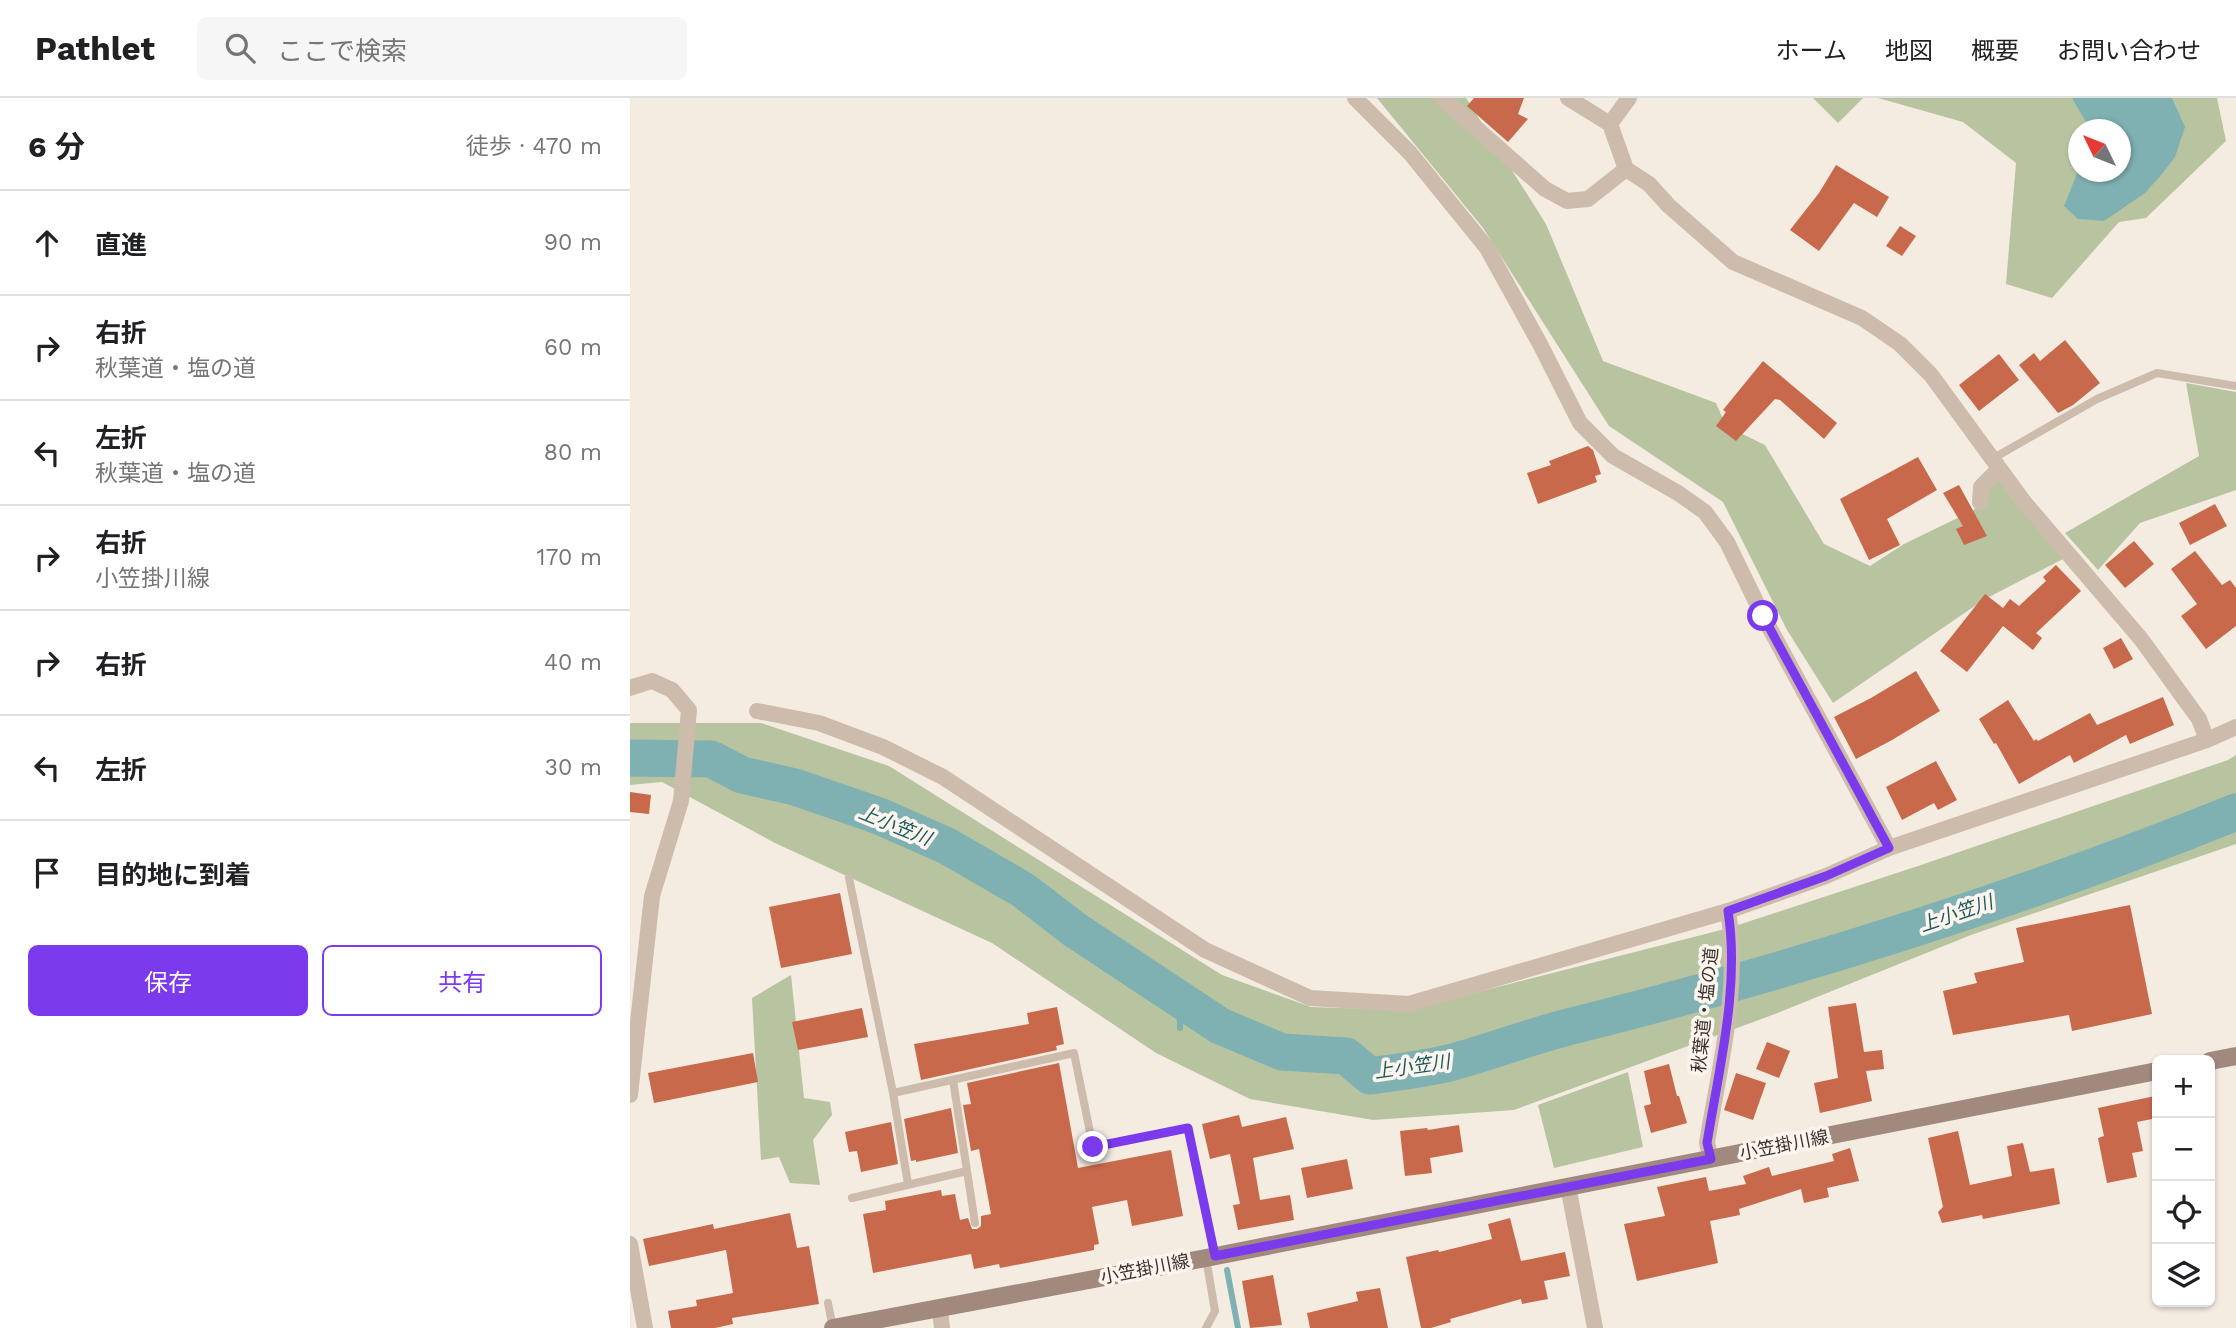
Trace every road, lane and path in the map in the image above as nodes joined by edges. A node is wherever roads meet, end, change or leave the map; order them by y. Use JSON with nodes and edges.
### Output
{"nodes":[{"id":1,"x":1355,"y":98,"type":"edge"},
{"id":2,"x":1443,"y":98,"type":"edge"},
{"id":3,"x":1568,"y":98,"type":"edge"},
{"id":4,"x":1629,"y":98,"type":"edge"},
{"id":5,"x":1609,"y":124,"type":"junction"},
{"id":6,"x":1626,"y":169,"type":"junction"},
{"id":7,"x":2236,"y":386,"type":"edge"},
{"id":8,"x":1996,"y":464,"type":"junction"},
{"id":9,"x":1980,"y":502,"type":"dead end"},
{"id":10,"x":630,"y":688,"type":"edge"},
{"id":11,"x":757,"y":711,"type":"dead end"},
{"id":12,"x":2236,"y":727,"type":"edge"},
{"id":13,"x":2207,"y":740,"type":"junction"},
{"id":14,"x":1889,"y":848,"type":"junction"},
{"id":15,"x":849,"y":878,"type":"dead end"},
{"id":16,"x":1728,"y":911,"type":"junction"},
{"id":17,"x":634,"y":1014,"type":"edge"},
{"id":18,"x":2236,"y":1056,"type":"edge"},
{"id":19,"x":2215,"y":1060,"type":"edge"},
{"id":20,"x":2152,"y":1072,"type":"edge"},
{"id":21,"x":953,"y":1080,"type":"junction"},
{"id":22,"x":893,"y":1093,"type":"junction"},
{"id":23,"x":630,"y":1095,"type":"edge"},
{"id":24,"x":1711,"y":1159,"type":"junction"},
{"id":25,"x":967,"y":1171,"type":"junction"},
{"id":26,"x":908,"y":1184,"type":"junction"},
{"id":27,"x":1568,"y":1186,"type":"junction"},
{"id":28,"x":852,"y":1198,"type":"dead end"},
{"id":29,"x":975,"y":1223,"type":"dead end"},
{"id":30,"x":630,"y":1244,"type":"edge"},
{"id":31,"x":1210,"y":1257,"type":"junction"},
{"id":32,"x":828,"y":1303,"type":"dead end"},
{"id":33,"x":940,"y":1308,"type":"junction"},
{"id":34,"x":645,"y":1328,"type":"edge"},
{"id":35,"x":833,"y":1328,"type":"edge"},
{"id":36,"x":942,"y":1328,"type":"edge"},
{"id":37,"x":1206,"y":1328,"type":"edge"},
{"id":38,"x":1595,"y":1328,"type":"edge"}],
"edges":[{"from":1,"to":14,"type":"street"},
{"from":2,"to":6,"type":"street"},
{"from":3,"to":5,"type":"street"},
{"from":4,"to":5,"type":"street"},
{"from":5,"to":6,"type":"street"},
{"from":6,"to":8,"type":"street"},
{"from":7,"to":8,"type":"lane"},
{"from":8,"to":9,"type":"street"},
{"from":8,"to":13,"type":"street"},
{"from":10,"to":17,"type":"street"},
{"from":11,"to":16,"type":"street"},
{"from":12,"to":13,"type":"street"},
{"from":13,"to":14,"type":"street"},
{"from":14,"to":16,"type":"street"},
{"from":15,"to":22,"type":"lane"},
{"from":16,"to":24,"type":"street","name":"秋葉道・塩の道"},
{"from":17,"to":23,"type":"street"},
{"from":18,"to":19,"type":"main road"},
{"from":20,"to":24,"type":"main road","name":"小笠掛川線"},
{"from":21,"to":22,"type":"lane"},
{"from":21,"to":25,"type":"lane"},
{"from":21,"to":31,"type":"lane"},
{"from":22,"to":26,"type":"lane"},
{"from":24,"to":27,"type":"main road","name":"小笠掛川線"},
{"from":25,"to":26,"type":"lane"},
{"from":25,"to":29,"type":"lane"},
{"from":26,"to":28,"type":"lane"},
{"from":27,"to":31,"type":"main road","name":"小笠掛川線"},
{"from":27,"to":38,"type":"street"},
{"from":30,"to":34,"type":"street"},
{"from":31,"to":33,"type":"main road","name":"小笠掛川線"},
{"from":31,"to":37,"type":"lane"},
{"from":32,"to":35,"type":"lane"},
{"from":33,"to":35,"type":"main road","name":"小笠掛川線"},
{"from":33,"to":36,"type":"street"}]}
